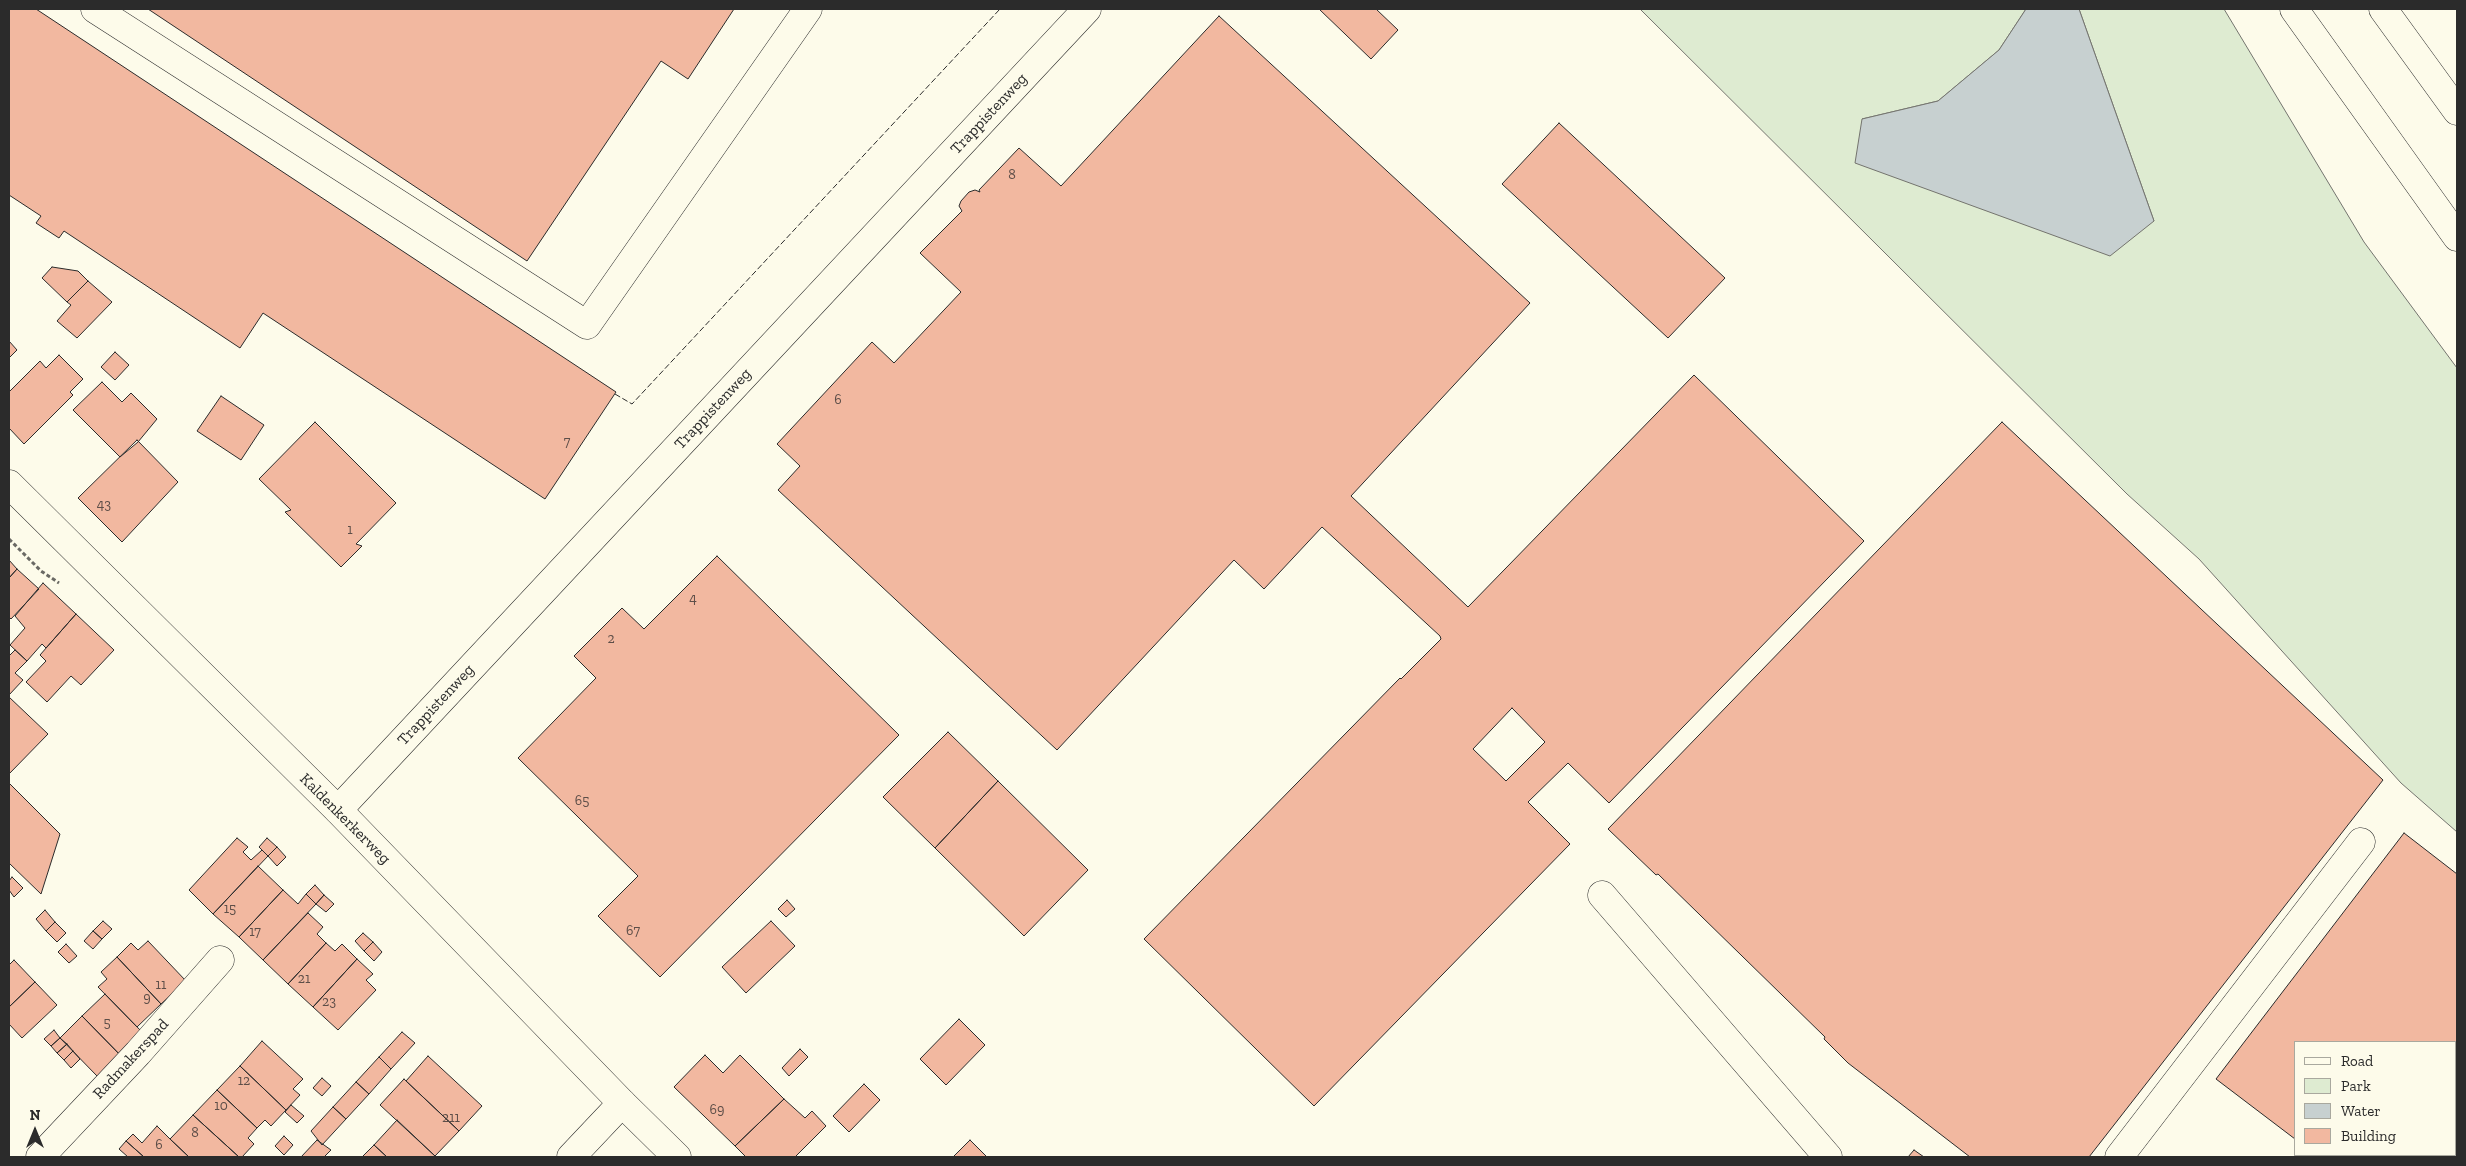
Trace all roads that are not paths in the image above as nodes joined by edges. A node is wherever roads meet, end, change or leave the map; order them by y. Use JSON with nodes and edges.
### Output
{"nodes":[{"id":1,"x":95,"y":9,"type":"edge"},
{"id":2,"x":808,"y":9,"type":"edge"},
{"id":3,"x":1086,"y":9,"type":"edge"},
{"id":4,"x":2294,"y":9,"type":"edge"},
{"id":5,"x":2383,"y":9,"type":"edge"},
{"id":6,"x":2457,"y":111,"type":"edge"},
{"id":7,"x":2457,"y":237,"type":"edge"},
{"id":8,"x":9,"y":484,"type":"edge"},
{"id":9,"x":338,"y":810,"type":"junction"},
{"id":10,"x":2361,"y":842,"type":"dead end"},
{"id":11,"x":1602,"y":895,"type":"dead end"},
{"id":12,"x":220,"y":960,"type":"dead end"},
{"id":13,"x":622,"y":1103,"type":"junction"},
{"id":14,"x":40,"y":1157,"type":"edge"},
{"id":15,"x":571,"y":1157,"type":"edge"},
{"id":16,"x":677,"y":1157,"type":"edge"},
{"id":17,"x":1828,"y":1157,"type":"edge"},
{"id":18,"x":2119,"y":1157,"type":"edge"}],
"edges":[{"from":1,"to":2,"type":"main road"},
{"from":3,"to":9,"type":"main road","name":"Trappistenweg"},
{"from":4,"to":7,"type":"main road"},
{"from":5,"to":6,"type":"main road"},
{"from":8,"to":9,"type":"main road","name":"Kaldenkerkerweg"},
{"from":9,"to":13,"type":"main road","name":"Kaldenkerkerweg"},
{"from":10,"to":18,"type":"main road"},
{"from":11,"to":17,"type":"main road"},
{"from":12,"to":14,"type":"main road","name":"Radmakerspad"},
{"from":13,"to":15,"type":"main road"},
{"from":13,"to":16,"type":"main road","name":"Kaldenkerkerweg"}]}
